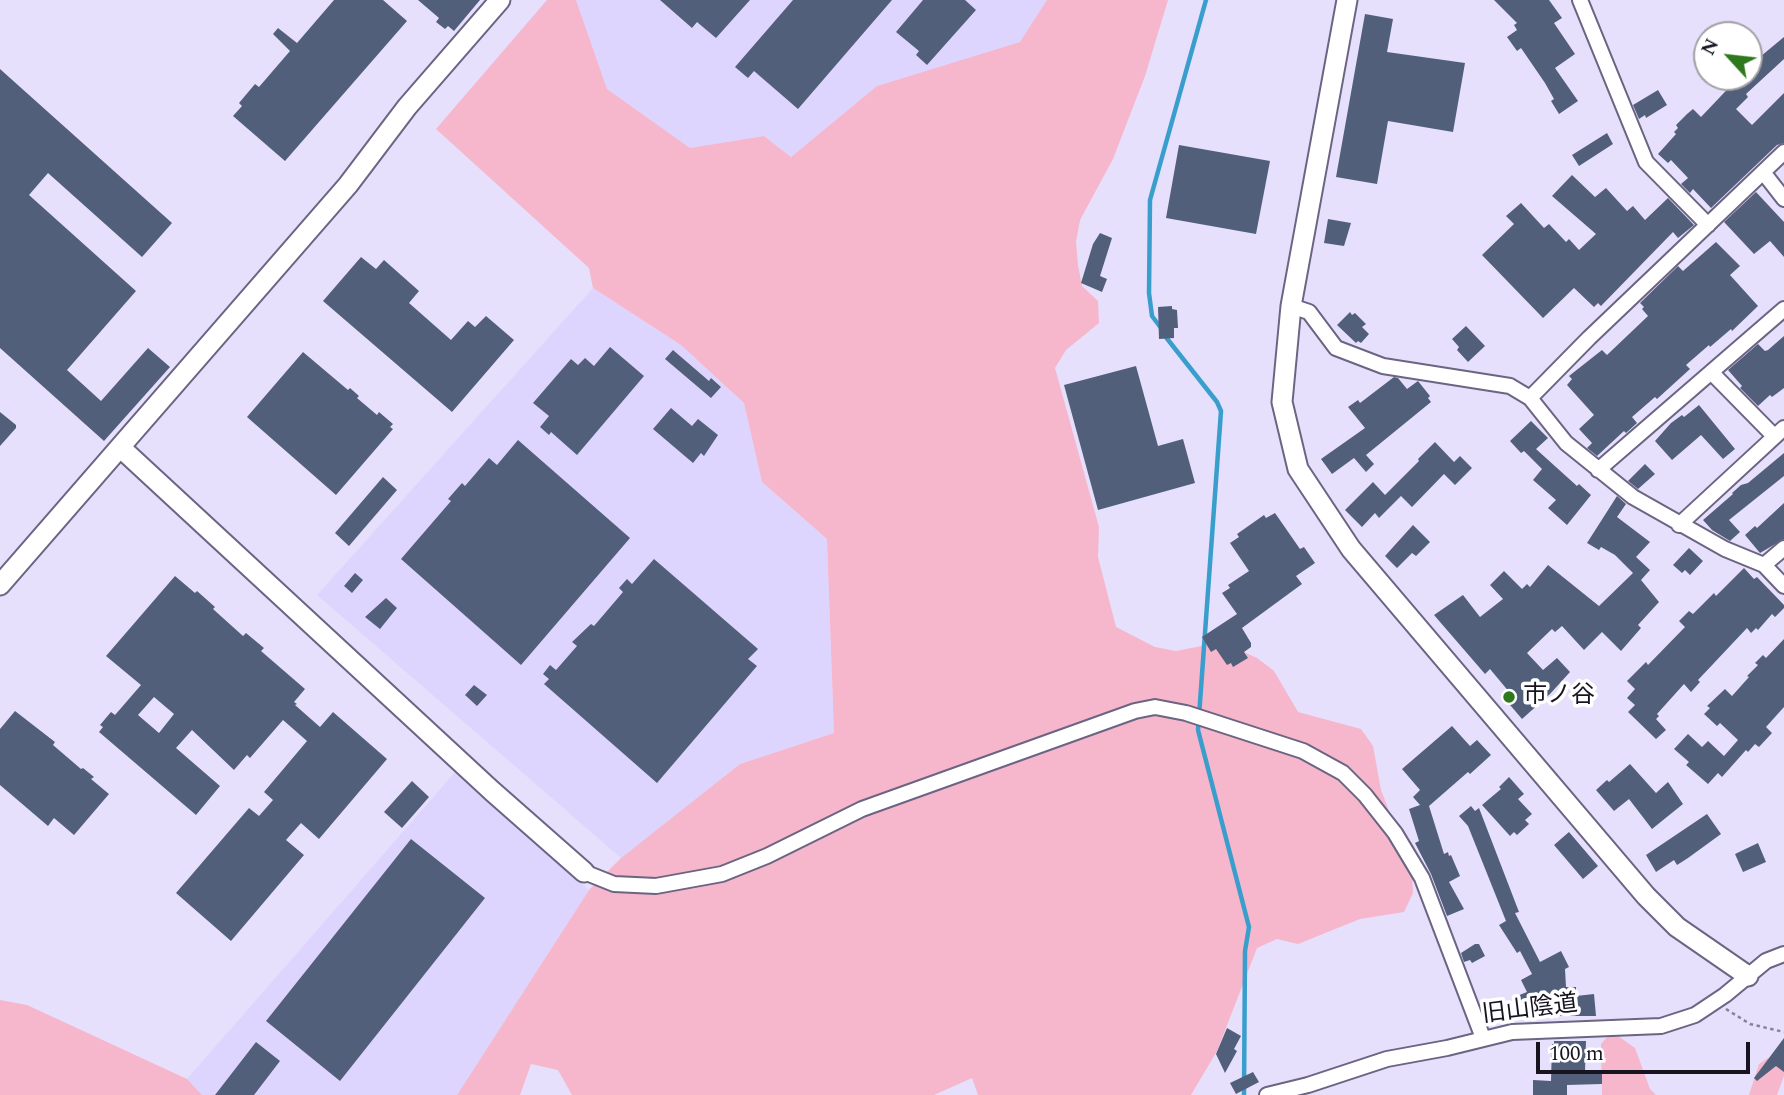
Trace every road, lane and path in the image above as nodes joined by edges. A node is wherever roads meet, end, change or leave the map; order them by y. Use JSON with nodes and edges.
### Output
{"nodes":[{"id":1,"x":500,"y":0,"type":"edge"},
{"id":2,"x":1347,"y":0,"type":"edge"},
{"id":3,"x":1580,"y":0,"type":"edge"},
{"id":4,"x":1784,"y":152,"type":"edge"},
{"id":5,"x":1763,"y":172,"type":"junction"},
{"id":6,"x":1784,"y":199,"type":"edge"},
{"id":7,"x":1708,"y":225,"type":"junction"},
{"id":8,"x":1291,"y":306,"type":"junction"},
{"id":9,"x":1784,"y":309,"type":"edge"},
{"id":10,"x":1712,"y":373,"type":"junction"},
{"id":11,"x":1530,"y":398,"type":"junction"},
{"id":12,"x":1779,"y":432,"type":"edge"},
{"id":13,"x":121,"y":448,"type":"junction"},
{"id":14,"x":1598,"y":470,"type":"junction"},
{"id":15,"x":1679,"y":525,"type":"junction"},
{"id":16,"x":1784,"y":548,"type":"edge"},
{"id":17,"x":1764,"y":565,"type":"junction"},
{"id":18,"x":0,"y":585,"type":"edge"},
{"id":19,"x":1784,"y":586,"type":"edge"},
{"id":20,"x":584,"y":872,"type":"joint"},
{"id":21,"x":1784,"y":954,"type":"edge"},
{"id":22,"x":1748,"y":976,"type":"junction"},
{"id":23,"x":1714,"y":1002,"type":"junction"},
{"id":24,"x":1784,"y":1032,"type":"edge"},
{"id":25,"x":1483,"y":1038,"type":"junction"},
{"id":26,"x":1267,"y":1095,"type":"edge"}],
"edges":[{"from":1,"to":13,"type":"street"},
{"from":2,"to":8,"type":"street"},
{"from":3,"to":7,"type":"street"},
{"from":4,"to":5,"type":"street"},
{"from":5,"to":6,"type":"street"},
{"from":5,"to":7,"type":"street"},
{"from":7,"to":11,"type":"street"},
{"from":8,"to":11,"type":"street"},
{"from":8,"to":22,"type":"street"},
{"from":9,"to":10,"type":"street"},
{"from":10,"to":12,"type":"street"},
{"from":10,"to":14,"type":"street"},
{"from":11,"to":14,"type":"street"},
{"from":12,"to":15,"type":"street"},
{"from":13,"to":18,"type":"street"},
{"from":13,"to":20,"type":"street"},
{"from":14,"to":15,"type":"street"},
{"from":15,"to":17,"type":"street"},
{"from":16,"to":17,"type":"street"},
{"from":17,"to":19,"type":"street"},
{"from":20,"to":25,"type":"street"},
{"from":21,"to":22,"type":"street","name":"旧山陰道"},
{"from":22,"to":23,"type":"street","name":"旧山陰道"},
{"from":23,"to":24,"type":"path"},
{"from":23,"to":25,"type":"street","name":"旧山陰道"},
{"from":25,"to":26,"type":"street","name":"旧山陰道"}]}
